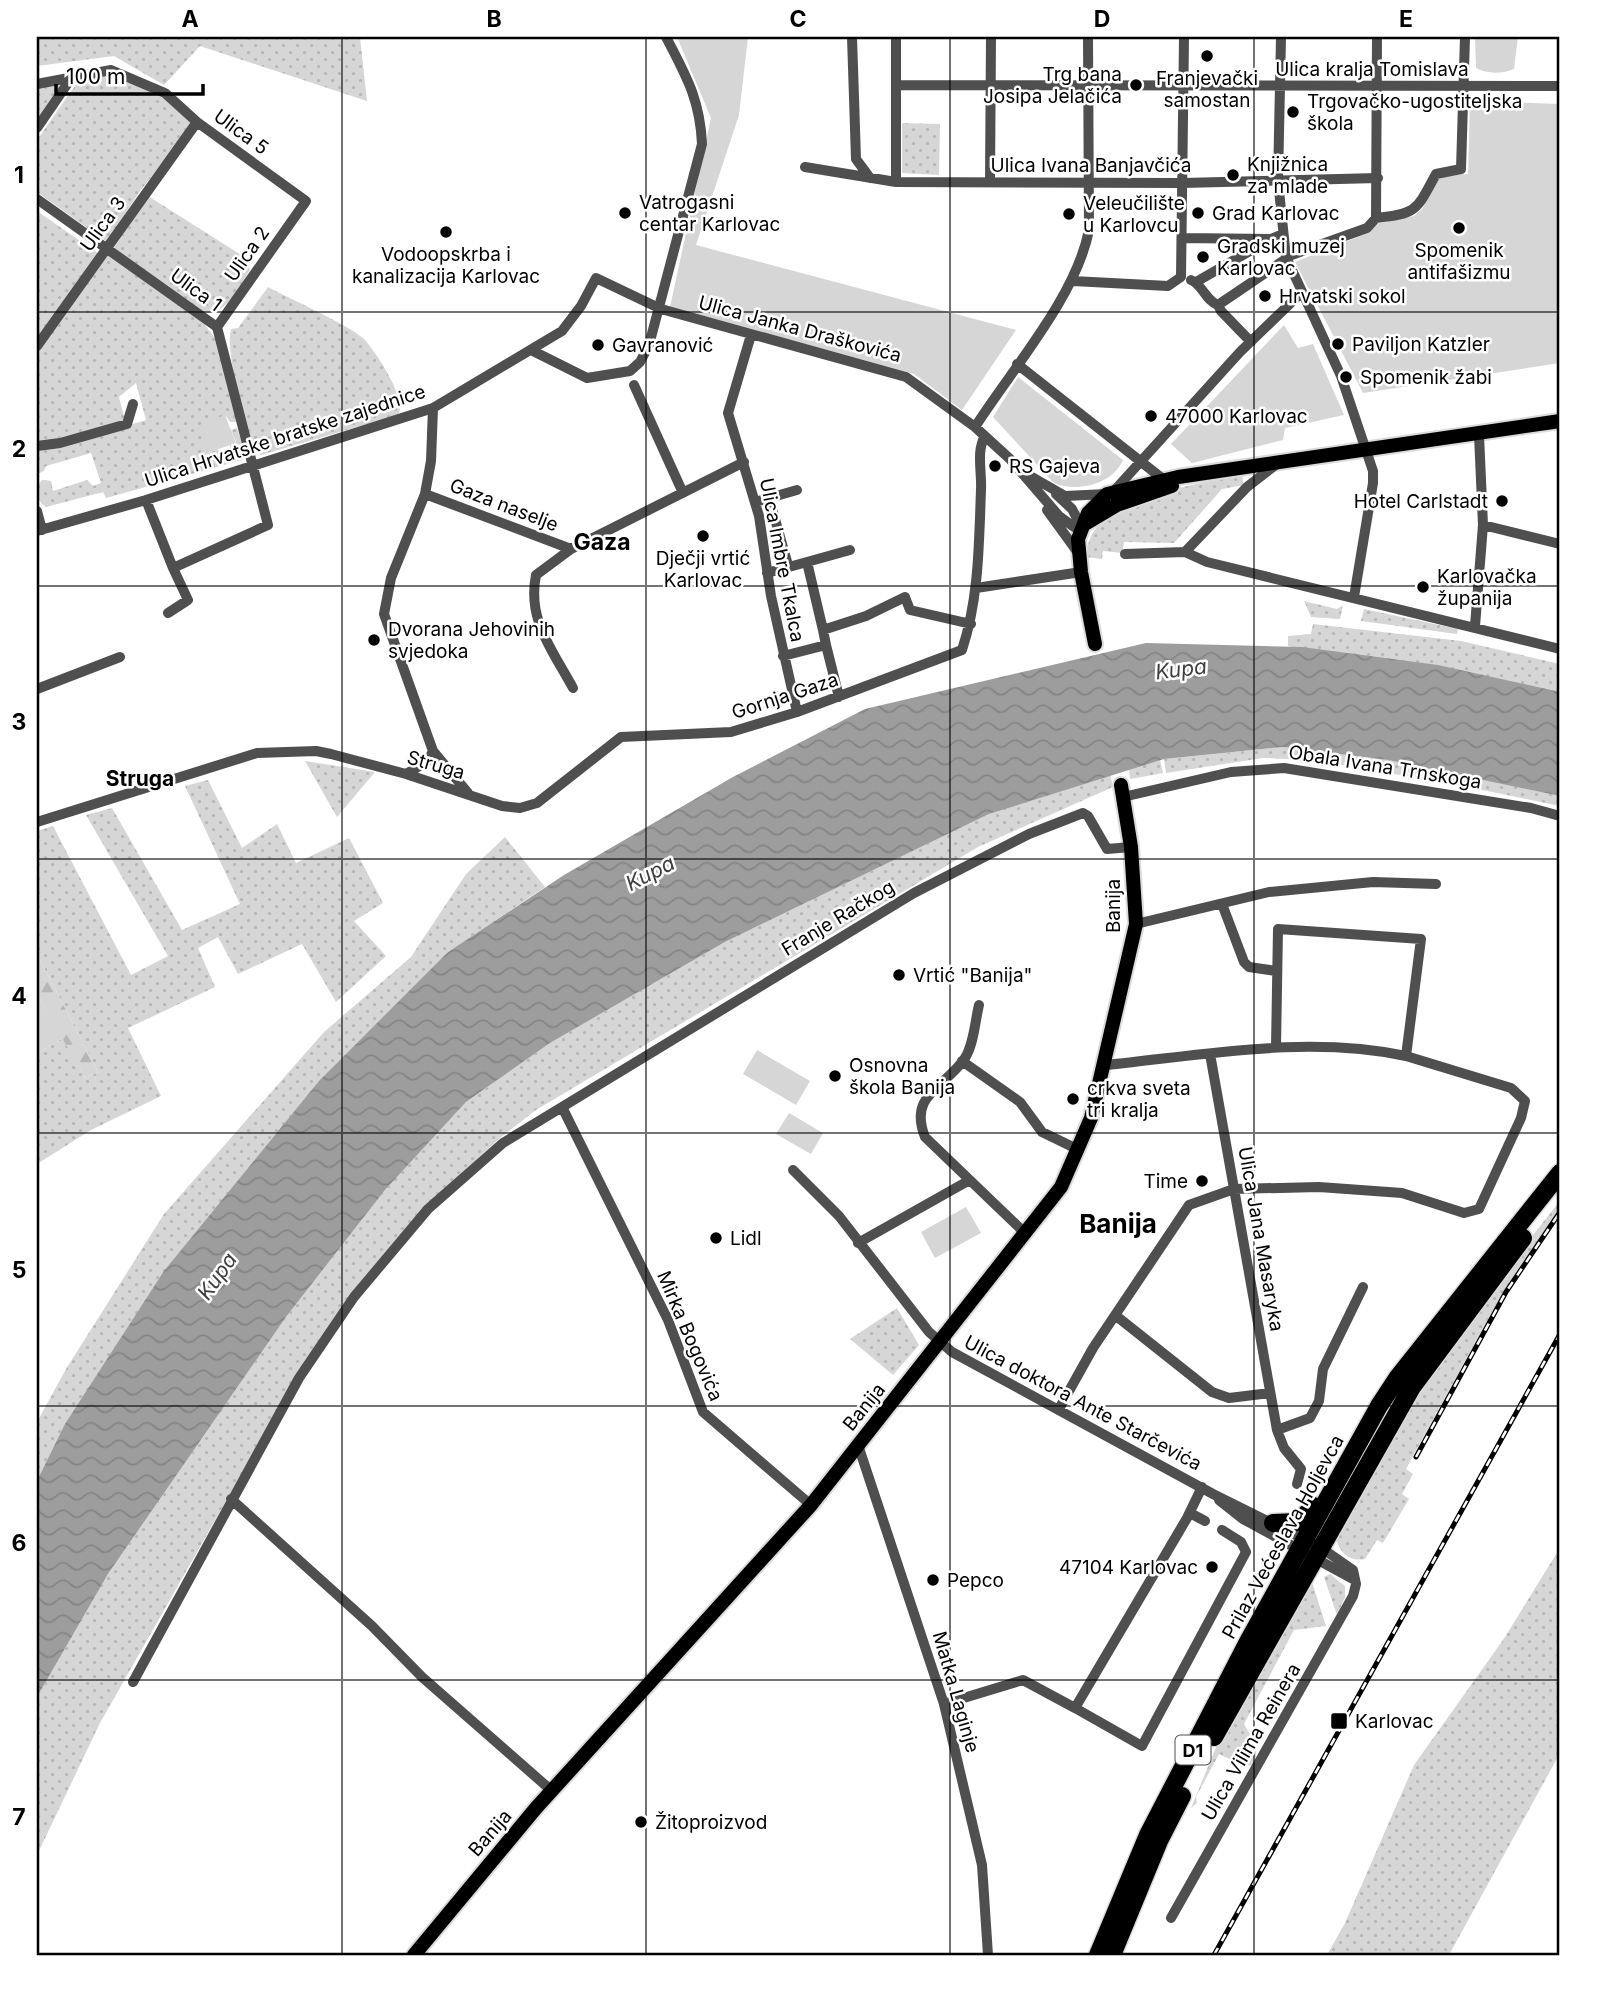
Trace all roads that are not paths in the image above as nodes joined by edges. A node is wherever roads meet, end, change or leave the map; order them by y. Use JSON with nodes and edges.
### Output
{"nodes":[{"id":1,"x":666,"y":37,"type":"edge"},
{"id":2,"x":852,"y":37,"type":"edge"},
{"id":3,"x":896,"y":37,"type":"edge"},
{"id":4,"x":991,"y":37,"type":"edge"},
{"id":5,"x":1088,"y":37,"type":"edge"},
{"id":6,"x":1184,"y":37,"type":"edge"},
{"id":7,"x":1281,"y":37,"type":"edge"},
{"id":8,"x":1377,"y":37,"type":"edge"},
{"id":9,"x":1465,"y":37,"type":"edge"},
{"id":10,"x":70,"y":80,"type":"junction"},
{"id":11,"x":37,"y":84,"type":"edge"},
{"id":12,"x":990,"y":84,"type":"junction"},
{"id":13,"x":897,"y":85,"type":"junction"},
{"id":14,"x":1087,"y":85,"type":"junction"},
{"id":15,"x":1184,"y":86,"type":"junction"},
{"id":16,"x":1560,"y":86,"type":"edge"},
{"id":17,"x":1280,"y":87,"type":"junction"},
{"id":18,"x":1376,"y":87,"type":"junction"},
{"id":19,"x":1463,"y":88,"type":"junction"},
{"id":20,"x":197,"y":122,"type":"junction"},
{"id":21,"x":37,"y":128,"type":"edge"},
{"id":22,"x":805,"y":167,"type":"dead end"},
{"id":23,"x":870,"y":178,"type":"junction"},
{"id":24,"x":1378,"y":178,"type":"junction"},
{"id":25,"x":1278,"y":181,"type":"junction"},
{"id":26,"x":896,"y":182,"type":"junction"},
{"id":27,"x":990,"y":182,"type":"junction"},
{"id":28,"x":1088,"y":182,"type":"junction"},
{"id":29,"x":1182,"y":183,"type":"junction"},
{"id":30,"x":37,"y":199,"type":"edge"},
{"id":31,"x":306,"y":201,"type":"joint"},
{"id":32,"x":1377,"y":218,"type":"junction"},
{"id":33,"x":1276,"y":237,"type":"junction"},
{"id":34,"x":1182,"y":238,"type":"junction"},
{"id":35,"x":108,"y":247,"type":"junction"},
{"id":36,"x":1286,"y":258,"type":"junction"},
{"id":37,"x":1181,"y":277,"type":"junction"},
{"id":38,"x":1073,"y":281,"type":"junction"},
{"id":39,"x":1196,"y":282,"type":"junction"},
{"id":40,"x":1301,"y":293,"type":"junction"},
{"id":41,"x":1219,"y":305,"type":"junction"},
{"id":42,"x":661,"y":309,"type":"junction"},
{"id":43,"x":217,"y":327,"type":"junction"},
{"id":44,"x":751,"y":335,"type":"junction"},
{"id":45,"x":1251,"y":342,"type":"junction"},
{"id":46,"x":37,"y":346,"type":"edge"},
{"id":47,"x":533,"y":351,"type":"junction"},
{"id":48,"x":1017,"y":364,"type":"junction"},
{"id":49,"x":634,"y":385,"type":"dead end"},
{"id":50,"x":133,"y":404,"type":"dead end"},
{"id":51,"x":433,"y":408,"type":"junction"},
{"id":52,"x":1560,"y":421,"type":"edge"},
{"id":53,"x":975,"y":427,"type":"junction"},
{"id":54,"x":1479,"y":435,"type":"junction"},
{"id":55,"x":985,"y":436,"type":"junction"},
{"id":56,"x":37,"y":446,"type":"edge"},
{"id":57,"x":1366,"y":450,"type":"junction"},
{"id":58,"x":744,"y":462,"type":"junction"},
{"id":59,"x":1140,"y":462,"type":"junction"},
{"id":60,"x":1278,"y":463,"type":"junction"},
{"id":61,"x":255,"y":466,"type":"junction"},
{"id":62,"x":1242,"y":468,"type":"junction"},
{"id":63,"x":1020,"y":471,"type":"junction"},
{"id":64,"x":1168,"y":483,"type":"junction"},
{"id":65,"x":1247,"y":487,"type":"junction"},
{"id":66,"x":797,"y":490,"type":"dead end"},
{"id":67,"x":1054,"y":492,"type":"junction"},
{"id":68,"x":1111,"y":492,"type":"junction"},
{"id":69,"x":683,"y":493,"type":"junction"},
{"id":70,"x":425,"y":494,"type":"junction"},
{"id":71,"x":769,"y":498,"type":"junction"},
{"id":72,"x":1041,"y":498,"type":"junction"},
{"id":73,"x":146,"y":500,"type":"junction"},
{"id":74,"x":755,"y":502,"type":"junction"},
{"id":75,"x":37,"y":511,"type":"edge"},
{"id":76,"x":1086,"y":523,"type":"junction"},
{"id":77,"x":1483,"y":526,"type":"junction"},
{"id":78,"x":39,"y":531,"type":"edge"},
{"id":79,"x":1196,"y":542,"type":"junction"},
{"id":80,"x":1560,"y":544,"type":"edge"},
{"id":81,"x":571,"y":550,"type":"junction"},
{"id":82,"x":850,"y":550,"type":"dead end"},
{"id":83,"x":1185,"y":552,"type":"junction"},
{"id":84,"x":1079,"y":554,"type":"junction"},
{"id":85,"x":1125,"y":554,"type":"dead end"},
{"id":86,"x":1199,"y":559,"type":"junction"},
{"id":87,"x":807,"y":562,"type":"junction"},
{"id":88,"x":788,"y":565,"type":"junction"},
{"id":89,"x":173,"y":568,"type":"junction"},
{"id":90,"x":1081,"y":572,"type":"junction"},
{"id":91,"x":767,"y":573,"type":"junction"},
{"id":92,"x":976,"y":588,"type":"junction"},
{"id":93,"x":1354,"y":597,"type":"junction"},
{"id":94,"x":168,"y":613,"type":"dead end"},
{"id":95,"x":971,"y":624,"type":"junction"},
{"id":96,"x":1475,"y":626,"type":"junction"},
{"id":97,"x":823,"y":630,"type":"junction"},
{"id":98,"x":1095,"y":644,"type":"dead end"},
{"id":99,"x":826,"y":645,"type":"junction"},
{"id":100,"x":1560,"y":649,"type":"edge"},
{"id":101,"x":783,"y":656,"type":"junction"},
{"id":102,"x":120,"y":657,"type":"dead end"},
{"id":103,"x":573,"y":688,"type":"dead end"},
{"id":104,"x":37,"y":689,"type":"edge"},
{"id":105,"x":839,"y":697,"type":"junction"},
{"id":106,"x":797,"y":712,"type":"junction"},
{"id":107,"x":433,"y":751,"type":"junction"},
{"id":108,"x":406,"y":774,"type":"junction"},
{"id":109,"x":1122,"y":791,"type":"joint"},
{"id":110,"x":468,"y":793,"type":"junction"},
{"id":111,"x":1560,"y":816,"type":"edge"},
{"id":112,"x":37,"y":822,"type":"edge"},
{"id":113,"x":1131,"y":847,"type":"junction"},
{"id":114,"x":1436,"y":884,"type":"dead end"},
{"id":115,"x":1222,"y":904,"type":"junction"},
{"id":116,"x":1136,"y":924,"type":"junction"},
{"id":117,"x":1276,"y":971,"type":"junction"},
{"id":118,"x":979,"y":1005,"type":"dead end"},
{"id":119,"x":1276,"y":1047,"type":"junction"},
{"id":120,"x":1210,"y":1054,"type":"junction"},
{"id":121,"x":1406,"y":1056,"type":"junction"},
{"id":122,"x":962,"y":1061,"type":"junction"},
{"id":123,"x":1106,"y":1065,"type":"junction"},
{"id":124,"x":563,"y":1109,"type":"junction"},
{"id":125,"x":1079,"y":1150,"type":"junction"},
{"id":126,"x":793,"y":1170,"type":"dead end"},
{"id":127,"x":1560,"y":1173,"type":"edge"},
{"id":128,"x":968,"y":1181,"type":"junction"},
{"id":129,"x":1234,"y":1189,"type":"junction"},
{"id":130,"x":1560,"y":1192,"type":"edge"},
{"id":131,"x":1026,"y":1234,"type":"junction"},
{"id":132,"x":859,"y":1243,"type":"junction"},
{"id":133,"x":1363,"y":1287,"type":"dead end"},
{"id":134,"x":1115,"y":1315,"type":"junction"},
{"id":135,"x":940,"y":1343,"type":"junction"},
{"id":136,"x":1270,"y":1393,"type":"junction"},
{"id":137,"x":1059,"y":1409,"type":"junction"},
{"id":138,"x":1277,"y":1430,"type":"junction"},
{"id":139,"x":858,"y":1445,"type":"junction"},
{"id":140,"x":1337,"y":1481,"type":"junction"},
{"id":141,"x":1297,"y":1484,"type":"dead end"},
{"id":142,"x":1202,"y":1487,"type":"junction"},
{"id":143,"x":1213,"y":1494,"type":"junction"},
{"id":144,"x":231,"y":1499,"type":"junction"},
{"id":145,"x":811,"y":1504,"type":"junction"},
{"id":146,"x":1190,"y":1513,"type":"junction"},
{"id":147,"x":1205,"y":1521,"type":"dead end"},
{"id":148,"x":1273,"y":1523,"type":"junction"},
{"id":149,"x":1222,"y":1530,"type":"dead end"},
{"id":150,"x":1309,"y":1548,"type":"junction"},
{"id":151,"x":133,"y":1682,"type":"dead end"},
{"id":152,"x":944,"y":1704,"type":"junction"},
{"id":153,"x":1075,"y":1708,"type":"junction"},
{"id":154,"x":552,"y":1791,"type":"junction"},
{"id":155,"x":1171,"y":1919,"type":"dead end"},
{"id":156,"x":414,"y":1955,"type":"edge"},
{"id":157,"x":988,"y":1955,"type":"edge"},
{"id":158,"x":1098,"y":1955,"type":"edge"},
{"id":159,"x":1112,"y":1955,"type":"edge"}],
"edges":[{"from":1,"to":42,"type":"street"},
{"from":2,"to":23,"type":"street"},
{"from":3,"to":13,"type":"street"},
{"from":4,"to":12,"type":"street"},
{"from":5,"to":14,"type":"street"},
{"from":6,"to":15,"type":"street"},
{"from":7,"to":17,"type":"street"},
{"from":8,"to":18,"type":"street"},
{"from":9,"to":19,"type":"street"},
{"from":10,"to":11,"type":"street","name":"Ulica 5"},
{"from":10,"to":20,"type":"street","name":"Ulica 5"},
{"from":10,"to":21,"type":"street"},
{"from":12,"to":13,"type":"street"},
{"from":12,"to":14,"type":"street"},
{"from":12,"to":27,"type":"street"},
{"from":13,"to":26,"type":"street"},
{"from":14,"to":15,"type":"street"},
{"from":14,"to":28,"type":"street"},
{"from":15,"to":17,"type":"street","name":"Ulica kralja Tomislava"},
{"from":15,"to":29,"type":"street"},
{"from":16,"to":19,"type":"street","name":"Ulica kralja Tomislava"},
{"from":17,"to":18,"type":"street","name":"Ulica kralja Tomislava"},
{"from":17,"to":25,"type":"street"},
{"from":18,"to":19,"type":"street","name":"Ulica kralja Tomislava"},
{"from":18,"to":24,"type":"street"},
{"from":19,"to":32,"type":"street"},
{"from":20,"to":31,"type":"street","name":"Ulica 5"},
{"from":20,"to":35,"type":"street","name":"Ulica 3"},
{"from":22,"to":23,"type":"street","name":"Ulica Ivana Banjavčića"},
{"from":23,"to":26,"type":"street","name":"Ulica Ivana Banjavčića"},
{"from":24,"to":25,"type":"street","name":"Ulica Ivana Banjavčića"},
{"from":24,"to":32,"type":"street"},
{"from":25,"to":29,"type":"street","name":"Ulica Ivana Banjavčića"},
{"from":25,"to":33,"type":"street"},
{"from":26,"to":27,"type":"street","name":"Ulica Ivana Banjavčića"},
{"from":27,"to":28,"type":"street","name":"Ulica Ivana Banjavčića"},
{"from":28,"to":29,"type":"street","name":"Ulica Ivana Banjavčića"},
{"from":28,"to":38,"type":"street"},
{"from":29,"to":34,"type":"street"},
{"from":30,"to":35,"type":"street","name":"Ulica 1"},
{"from":31,"to":43,"type":"street","name":"Ulica 2"},
{"from":32,"to":36,"type":"street"},
{"from":33,"to":34,"type":"street"},
{"from":33,"to":36,"type":"street"},
{"from":33,"to":39,"type":"street"},
{"from":34,"to":37,"type":"street"},
{"from":35,"to":43,"type":"street","name":"Ulica 1"},
{"from":35,"to":46,"type":"street","name":"Ulica 3"},
{"from":36,"to":40,"type":"street"},
{"from":36,"to":41,"type":"street"},
{"from":37,"to":38,"type":"street"},
{"from":37,"to":39,"type":"street"},
{"from":38,"to":48,"type":"street"},
{"from":39,"to":41,"type":"street"},
{"from":40,"to":45,"type":"street"},
{"from":40,"to":57,"type":"street"},
{"from":41,"to":45,"type":"street"},
{"from":42,"to":44,"type":"street","name":"Ulica Janka Draškovića"},
{"from":42,"to":47,"type":"street","name":"Ulica Janka Draškovića"},
{"from":42,"to":47,"type":"street"},
{"from":43,"to":61,"type":"street","name":"Ulica 1"},
{"from":44,"to":53,"type":"street","name":"Ulica Janka Draškovića"},
{"from":44,"to":58,"type":"street","name":"Ulica Imbre Tkalca"},
{"from":45,"to":59,"type":"street"},
{"from":47,"to":51,"type":"street","name":"Ulica Hrvatske bratske zajednice"},
{"from":48,"to":53,"type":"street"},
{"from":48,"to":59,"type":"street"},
{"from":49,"to":69,"type":"street"},
{"from":50,"to":56,"type":"street"},
{"from":51,"to":61,"type":"street","name":"Ulica Hrvatske bratske zajednice"},
{"from":51,"to":70,"type":"street","name":"Struga"},
{"from":52,"to":54,"type":"main road"},
{"from":53,"to":55,"type":"street","name":"Ulica Janka Draškovića"},
{"from":54,"to":57,"type":"main road"},
{"from":54,"to":77,"type":"street"},
{"from":55,"to":63,"type":"street","name":"Ulica Janka Draškovića"},
{"from":55,"to":92,"type":"street"},
{"from":57,"to":60,"type":"main road"},
{"from":57,"to":93,"type":"street"},
{"from":58,"to":69,"type":"street","name":"Gaza naselje"},
{"from":58,"to":74,"type":"street","name":"Ulica Imbre Tkalca"},
{"from":59,"to":64,"type":"street"},
{"from":59,"to":68,"type":"street"},
{"from":60,"to":62,"type":"main road"},
{"from":60,"to":65,"type":"street"},
{"from":61,"to":73,"type":"street","name":"Ulica Hrvatske bratske zajednice"},
{"from":61,"to":89,"type":"street","name":"Ulica 1"},
{"from":62,"to":64,"type":"main road"},
{"from":62,"to":65,"type":"street"},
{"from":63,"to":67,"type":"street"},
{"from":63,"to":72,"type":"street"},
{"from":64,"to":68,"type":"main road"},
{"from":64,"to":76,"type":"main road"},
{"from":65,"to":79,"type":"street"},
{"from":66,"to":71,"type":"street"},
{"from":67,"to":68,"type":"street"},
{"from":67,"to":76,"type":"street"},
{"from":68,"to":76,"type":"main road"},
{"from":69,"to":81,"type":"street","name":"Gaza naselje"},
{"from":70,"to":81,"type":"street","name":"Gaza naselje"},
{"from":70,"to":107,"type":"street","name":"Struga"},
{"from":71,"to":74,"type":"street"},
{"from":71,"to":88,"type":"street"},
{"from":72,"to":76,"type":"street"},
{"from":72,"to":84,"type":"street"},
{"from":73,"to":78,"type":"street","name":"Ulica Hrvatske bratske zajednice"},
{"from":73,"to":89,"type":"street"},
{"from":74,"to":91,"type":"street","name":"Ulica Imbre Tkalca"},
{"from":75,"to":78,"type":"street"},
{"from":76,"to":84,"type":"main road"},
{"from":77,"to":80,"type":"street"},
{"from":77,"to":96,"type":"street"},
{"from":79,"to":83,"type":"street"},
{"from":79,"to":86,"type":"street"},
{"from":81,"to":103,"type":"street","name":"Gaza naselje"},
{"from":82,"to":87,"type":"street"},
{"from":83,"to":85,"type":"street"},
{"from":83,"to":86,"type":"street"},
{"from":84,"to":90,"type":"main road"},
{"from":86,"to":93,"type":"street"},
{"from":87,"to":88,"type":"street"},
{"from":87,"to":97,"type":"street"},
{"from":88,"to":91,"type":"street"},
{"from":89,"to":94,"type":"street"},
{"from":90,"to":92,"type":"street"},
{"from":90,"to":98,"type":"main road"},
{"from":91,"to":101,"type":"street","name":"Ulica Imbre Tkalca"},
{"from":92,"to":95,"type":"street"},
{"from":93,"to":96,"type":"street"},
{"from":95,"to":97,"type":"street"},
{"from":95,"to":105,"type":"street","name":"Gornja Gaza"},
{"from":96,"to":100,"type":"street"},
{"from":97,"to":99,"type":"street"},
{"from":99,"to":101,"type":"street"},
{"from":99,"to":105,"type":"street"},
{"from":101,"to":106,"type":"street","name":"Ulica Imbre Tkalca"},
{"from":102,"to":104,"type":"street"},
{"from":105,"to":106,"type":"street","name":"Gornja Gaza"},
{"from":106,"to":110,"type":"street","name":"Gornja Gaza"},
{"from":107,"to":108,"type":"street"},
{"from":107,"to":110,"type":"street","name":"Struga"},
{"from":108,"to":110,"type":"street","name":"Struga"},
{"from":108,"to":112,"type":"street","name":"Struga"},
{"from":109,"to":111,"type":"street","name":"Obala Ivana Trnskoga"},
{"from":109,"to":113,"type":"main road","name":"Banija"},
{"from":113,"to":116,"type":"main road","name":"Banija"},
{"from":113,"to":124,"type":"street","name":"Franje Račkog"},
{"from":114,"to":115,"type":"street"},
{"from":115,"to":116,"type":"street"},
{"from":115,"to":117,"type":"street"},
{"from":116,"to":123,"type":"main road","name":"Banija"},
{"from":117,"to":119,"type":"street"},
{"from":117,"to":121,"type":"street"},
{"from":118,"to":122,"type":"street"},
{"from":119,"to":120,"type":"street"},
{"from":119,"to":121,"type":"street"},
{"from":120,"to":123,"type":"street"},
{"from":120,"to":129,"type":"street","name":"Ulica Jana Masaryka"},
{"from":121,"to":129,"type":"street"},
{"from":122,"to":125,"type":"street"},
{"from":122,"to":128,"type":"street"},
{"from":123,"to":125,"type":"main road","name":"Banija"},
{"from":124,"to":144,"type":"street"},
{"from":124,"to":145,"type":"street","name":"Mirka Bogovića"},
{"from":125,"to":131,"type":"main road","name":"Banija"},
{"from":126,"to":132,"type":"street","name":"Ulica doktora Ante Starčevića"},
{"from":127,"to":140,"type":"highway","name":"Prilaz Većeslava Holjevca","number":"D1"},
{"from":128,"to":131,"type":"street"},
{"from":128,"to":132,"type":"street"},
{"from":129,"to":134,"type":"street"},
{"from":129,"to":136,"type":"street","name":"Ulica Jana Masaryka"},
{"from":130,"to":150,"type":"highway","name":"Prilaz Većeslava Holjevca","number":"D1"},
{"from":131,"to":135,"type":"main road","name":"Banija"},
{"from":132,"to":135,"type":"street","name":"Ulica doktora Ante Starčevića"},
{"from":133,"to":138,"type":"street"},
{"from":134,"to":136,"type":"street"},
{"from":134,"to":137,"type":"street"},
{"from":135,"to":137,"type":"street","name":"Ulica doktora Ante Starčevića"},
{"from":135,"to":139,"type":"main road","name":"Banija"},
{"from":136,"to":138,"type":"street","name":"Ulica Jana Masaryka"},
{"from":137,"to":142,"type":"street","name":"Ulica doktora Ante Starčevića"},
{"from":138,"to":141,"type":"street","name":"Ulica Jana Masaryka"},
{"from":139,"to":145,"type":"main road","name":"Banija"},
{"from":139,"to":152,"type":"street","name":"Matka Laginje"},
{"from":140,"to":148,"type":"highway"},
{"from":140,"to":150,"type":"highway","name":"Prilaz Većeslava Holjevca","number":"D1"},
{"from":142,"to":143,"type":"street","name":"Ulica doktora Ante Starčevića"},
{"from":142,"to":146,"type":"street"},
{"from":143,"to":148,"type":"street","name":"Ulica doktora Ante Starčevića"},
{"from":143,"to":150,"type":"street","name":"Ulica doktora Ante Starčevića"},
{"from":144,"to":151,"type":"street"},
{"from":144,"to":154,"type":"street"},
{"from":145,"to":154,"type":"main road","name":"Banija"},
{"from":146,"to":147,"type":"street"},
{"from":146,"to":153,"type":"street"},
{"from":148,"to":150,"type":"street","name":"Ulica doktora Ante Starčevića"},
{"from":149,"to":153,"type":"street"},
{"from":150,"to":155,"type":"street","name":"Ulica Vilima Reinera"},
{"from":150,"to":158,"type":"highway","name":"Prilaz Većeslava Holjevca","number":"D1"},
{"from":150,"to":159,"type":"highway","name":"Prilaz Većeslava Holjevca","number":"D1"},
{"from":152,"to":153,"type":"street"},
{"from":152,"to":157,"type":"street","name":"Matka Laginje"},
{"from":154,"to":156,"type":"main road","name":"Banija"}]}
